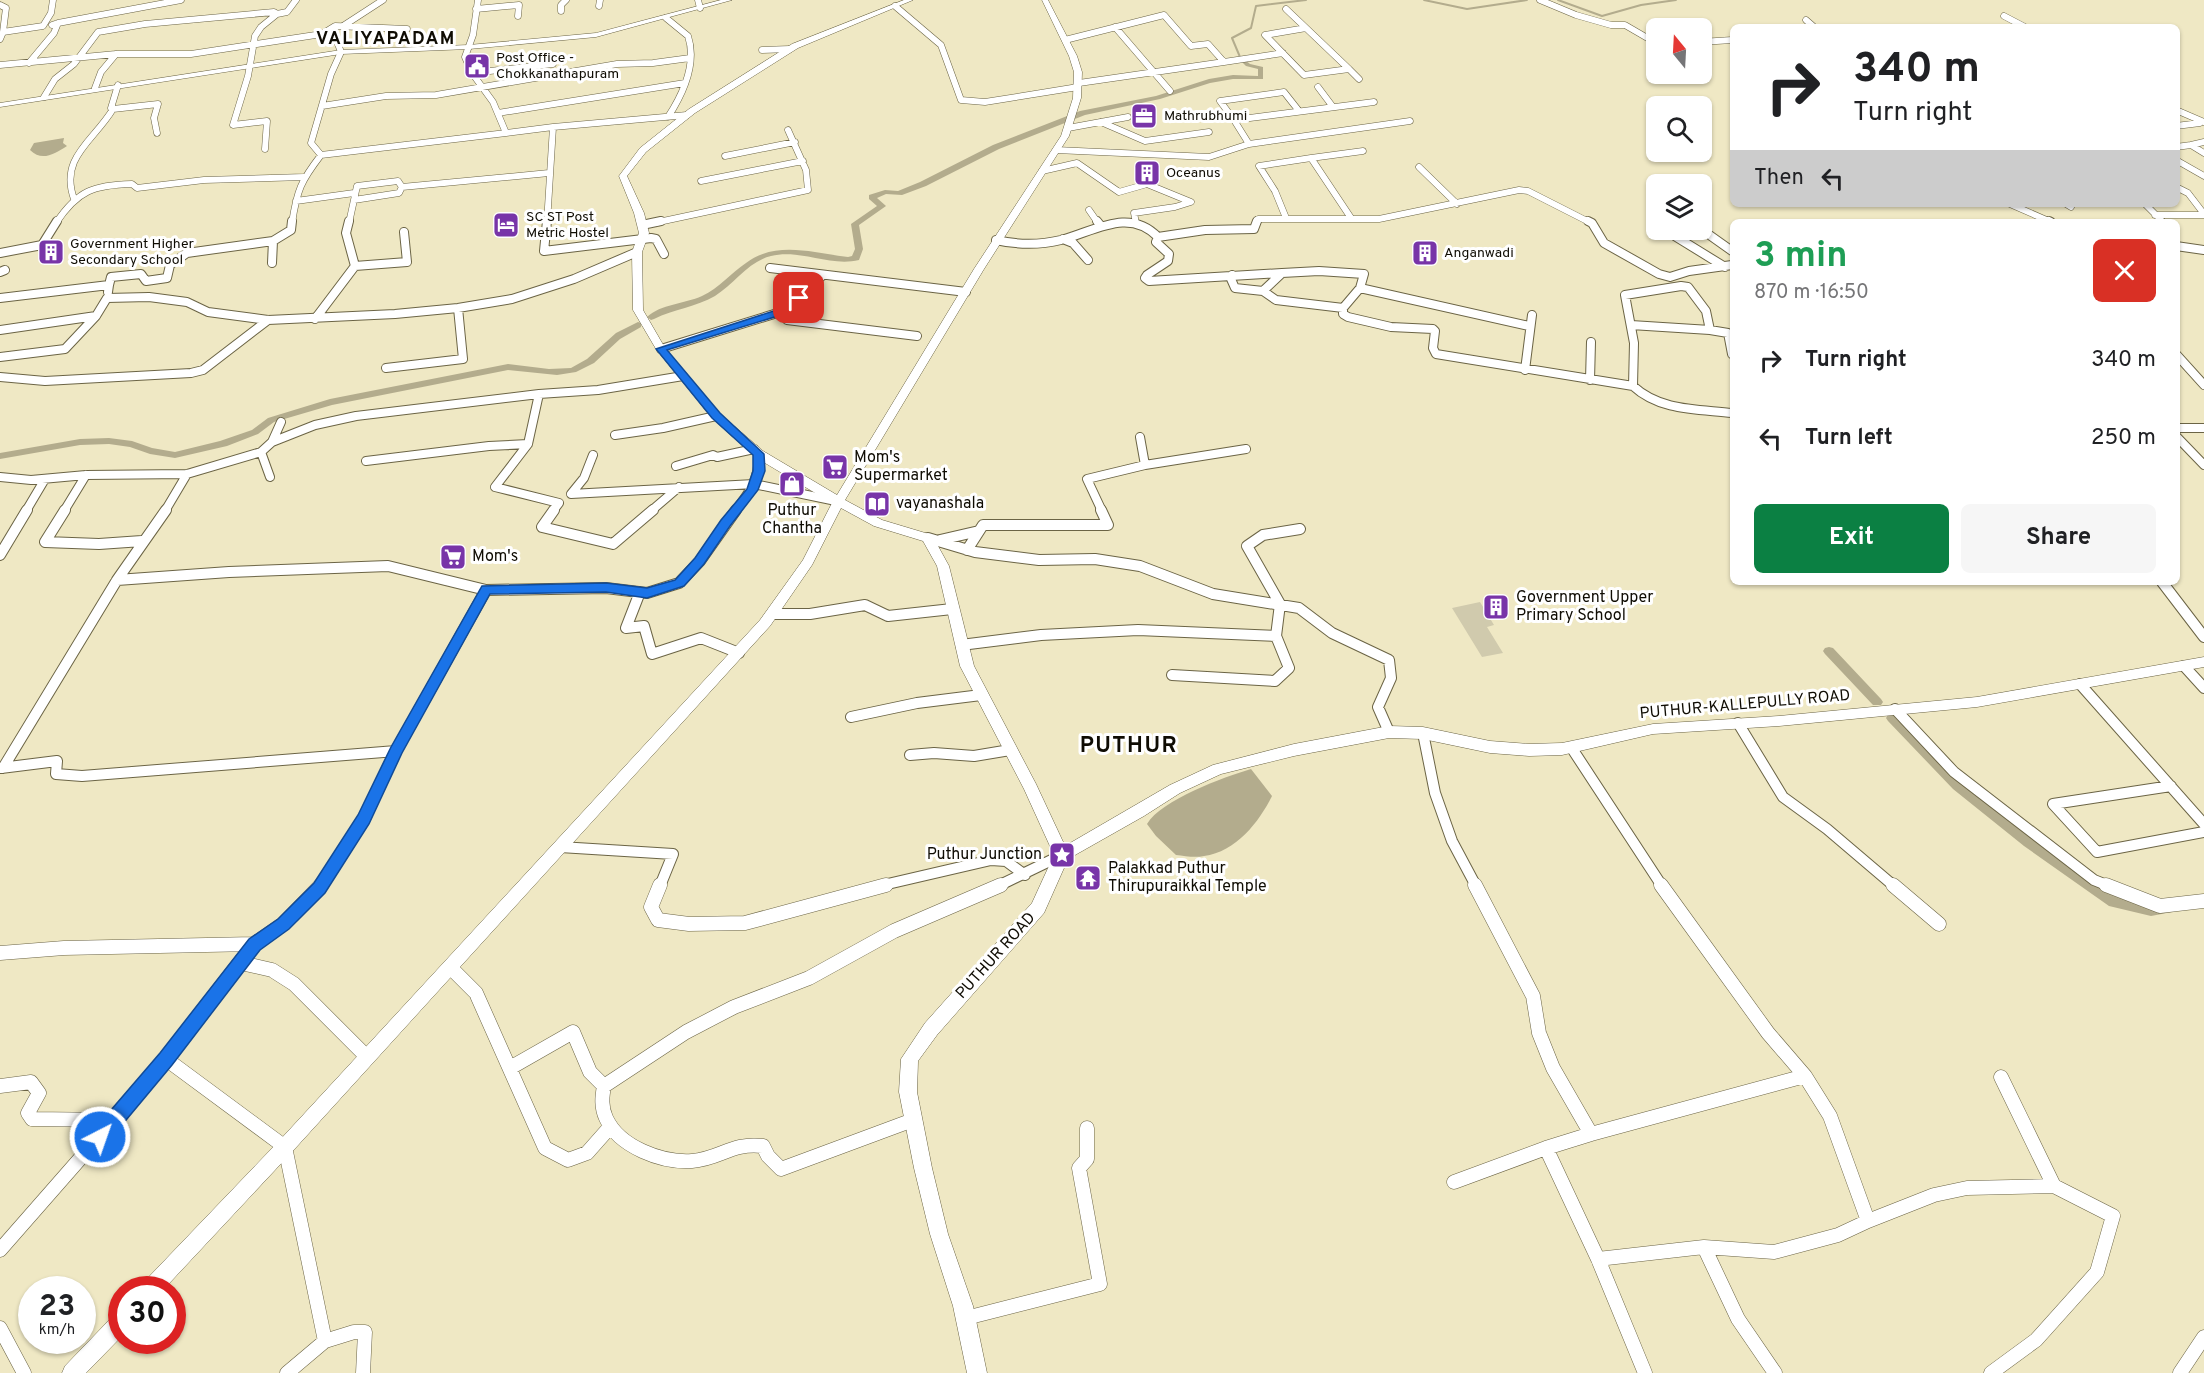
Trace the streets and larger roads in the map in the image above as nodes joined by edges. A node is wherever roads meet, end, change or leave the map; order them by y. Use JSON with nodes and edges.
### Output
{"nodes":[{"id":1,"x":53,"y":0,"type":"edge"},
{"id":2,"x":181,"y":0,"type":"edge"},
{"id":3,"x":296,"y":0,"type":"edge"},
{"id":4,"x":383,"y":0,"type":"edge"},
{"id":5,"x":477,"y":0,"type":"edge"},
{"id":6,"x":566,"y":0,"type":"edge"},
{"id":7,"x":729,"y":0,"type":"edge"},
{"id":8,"x":910,"y":0,"type":"edge"},
{"id":9,"x":1045,"y":0,"type":"edge"},
{"id":10,"x":1540,"y":1,"type":"edge"},
{"id":11,"x":699,"y":4,"type":"edge"},
{"id":12,"x":0,"y":5,"type":"edge"},
{"id":13,"x":895,"y":6,"type":"junction"},
{"id":14,"x":476,"y":9,"type":"junction"},
{"id":15,"x":1286,"y":9,"type":"dead end"},
{"id":16,"x":561,"y":11,"type":"dead end"},
{"id":17,"x":277,"y":14,"type":"junction"},
{"id":18,"x":518,"y":16,"type":"dead end"},
{"id":19,"x":2004,"y":16,"type":"dead end"},
{"id":20,"x":666,"y":18,"type":"junction"},
{"id":21,"x":1806,"y":20,"type":"dead end"},
{"id":22,"x":58,"y":23,"type":"junction"},
{"id":23,"x":1811,"y":24,"type":"edge"},
{"id":24,"x":2019,"y":24,"type":"edge"},
{"id":25,"x":43,"y":26,"type":"junction"},
{"id":26,"x":343,"y":26,"type":"junction"},
{"id":27,"x":1115,"y":27,"type":"junction"},
{"id":28,"x":1306,"y":28,"type":"junction"},
{"id":29,"x":407,"y":29,"type":"dead end"},
{"id":30,"x":3,"y":32,"type":"junction"},
{"id":31,"x":322,"y":34,"type":"junction"},
{"id":32,"x":1646,"y":37,"type":"edge"},
{"id":33,"x":0,"y":39,"type":"edge"},
{"id":34,"x":1065,"y":40,"type":"junction"},
{"id":35,"x":1730,"y":40,"type":"edge"},
{"id":36,"x":1712,"y":41,"type":"edge"},
{"id":37,"x":252,"y":45,"type":"junction"},
{"id":38,"x":469,"y":47,"type":"junction"},
{"id":39,"x":790,"y":49,"type":"junction"},
{"id":40,"x":762,"y":50,"type":"dead end"},
{"id":41,"x":341,"y":52,"type":"junction"},
{"id":42,"x":1283,"y":53,"type":"junction"},
{"id":43,"x":116,"y":54,"type":"junction"},
{"id":44,"x":79,"y":57,"type":"junction"},
{"id":45,"x":690,"y":58,"type":"junction"},
{"id":46,"x":1224,"y":62,"type":"junction"},
{"id":47,"x":29,"y":63,"type":"junction"},
{"id":48,"x":553,"y":64,"type":"dead end"},
{"id":49,"x":0,"y":65,"type":"edge"},
{"id":50,"x":249,"y":68,"type":"junction"},
{"id":51,"x":1349,"y":69,"type":"junction"},
{"id":52,"x":1154,"y":72,"type":"junction"},
{"id":53,"x":472,"y":73,"type":"junction"},
{"id":54,"x":1359,"y":79,"type":"dead end"},
{"id":55,"x":685,"y":83,"type":"junction"},
{"id":56,"x":118,"y":85,"type":"junction"},
{"id":57,"x":1079,"y":85,"type":"junction"},
{"id":58,"x":482,"y":86,"type":"junction"},
{"id":59,"x":1318,"y":87,"type":"dead end"},
{"id":60,"x":95,"y":88,"type":"junction"},
{"id":61,"x":1170,"y":91,"type":"dead end"},
{"id":62,"x":44,"y":97,"type":"junction"},
{"id":63,"x":1374,"y":102,"type":"dead end"},
{"id":64,"x":0,"y":105,"type":"edge"},
{"id":65,"x":322,"y":105,"type":"junction"},
{"id":66,"x":1333,"y":107,"type":"junction"},
{"id":67,"x":114,"y":109,"type":"junction"},
{"id":68,"x":1299,"y":111,"type":"junction"},
{"id":69,"x":2180,"y":112,"type":"edge"},
{"id":70,"x":498,"y":113,"type":"junction"},
{"id":71,"x":687,"y":115,"type":"junction"},
{"id":72,"x":668,"y":117,"type":"junction"},
{"id":73,"x":1128,"y":117,"type":"dead end"},
{"id":74,"x":1234,"y":120,"type":"junction"},
{"id":75,"x":1410,"y":121,"type":"dead end"},
{"id":76,"x":1101,"y":122,"type":"junction"},
{"id":77,"x":2203,"y":123,"type":"edge"},
{"id":78,"x":2180,"y":126,"type":"edge"},
{"id":79,"x":553,"y":127,"type":"junction"},
{"id":80,"x":1068,"y":128,"type":"junction"},
{"id":81,"x":788,"y":130,"type":"dead end"},
{"id":82,"x":1209,"y":132,"type":"dead end"},
{"id":83,"x":157,"y":133,"type":"dead end"},
{"id":84,"x":506,"y":133,"type":"junction"},
{"id":85,"x":795,"y":142,"type":"junction"},
{"id":86,"x":2204,"y":142,"type":"edge"},
{"id":87,"x":1249,"y":144,"type":"junction"},
{"id":88,"x":2191,"y":145,"type":"junction"},
{"id":89,"x":2180,"y":146,"type":"edge"},
{"id":90,"x":265,"y":149,"type":"dead end"},
{"id":91,"x":1056,"y":150,"type":"junction"},
{"id":92,"x":1363,"y":151,"type":"dead end"},
{"id":93,"x":2204,"y":153,"type":"edge"},
{"id":94,"x":321,"y":155,"type":"junction"},
{"id":95,"x":724,"y":156,"type":"dead end"},
{"id":96,"x":1311,"y":158,"type":"junction"},
{"id":97,"x":803,"y":161,"type":"junction"},
{"id":98,"x":2180,"y":162,"type":"edge"},
{"id":99,"x":1419,"y":167,"type":"dead end"},
{"id":100,"x":1042,"y":171,"type":"junction"},
{"id":101,"x":549,"y":173,"type":"junction"},
{"id":102,"x":2204,"y":176,"type":"edge"},
{"id":103,"x":304,"y":177,"type":"junction"},
{"id":104,"x":700,"y":182,"type":"dead end"},
{"id":105,"x":402,"y":187,"type":"junction"},
{"id":106,"x":2180,"y":189,"type":"edge"},
{"id":107,"x":354,"y":196,"type":"junction"},
{"id":108,"x":74,"y":199,"type":"junction"},
{"id":109,"x":296,"y":201,"type":"junction"},
{"id":110,"x":1457,"y":204,"type":"junction"},
{"id":111,"x":2017,"y":207,"type":"edge"},
{"id":112,"x":2148,"y":207,"type":"edge"},
{"id":113,"x":1089,"y":210,"type":"dead end"},
{"id":114,"x":2155,"y":214,"type":"junction"},
{"id":115,"x":2204,"y":215,"type":"edge"},
{"id":116,"x":1286,"y":218,"type":"junction"},
{"id":117,"x":1351,"y":218,"type":"junction"},
{"id":118,"x":2044,"y":219,"type":"edge"},
{"id":119,"x":2160,"y":219,"type":"edge"},
{"id":120,"x":1136,"y":223,"type":"junction"},
{"id":121,"x":642,"y":225,"type":"junction"},
{"id":122,"x":1101,"y":226,"type":"junction"},
{"id":123,"x":404,"y":232,"type":"dead end"},
{"id":124,"x":1158,"y":237,"type":"junction"},
{"id":125,"x":1712,"y":237,"type":"edge"},
{"id":126,"x":641,"y":239,"type":"junction"},
{"id":127,"x":1063,"y":239,"type":"junction"},
{"id":128,"x":1683,"y":240,"type":"edge"},
{"id":129,"x":273,"y":241,"type":"junction"},
{"id":130,"x":997,"y":241,"type":"junction"},
{"id":131,"x":2180,"y":244,"type":"edge"},
{"id":132,"x":1730,"y":250,"type":"edge"},
{"id":133,"x":2204,"y":250,"type":"edge"},
{"id":134,"x":637,"y":252,"type":"junction"},
{"id":135,"x":0,"y":253,"type":"edge"},
{"id":136,"x":664,"y":254,"type":"dead end"},
{"id":137,"x":1088,"y":260,"type":"dead end"},
{"id":138,"x":272,"y":263,"type":"dead end"},
{"id":139,"x":354,"y":266,"type":"junction"},
{"id":140,"x":1729,"y":266,"type":"edge"},
{"id":141,"x":770,"y":268,"type":"dead end"},
{"id":142,"x":1282,"y":273,"type":"junction"},
{"id":143,"x":824,"y":275,"type":"junction"},
{"id":144,"x":1232,"y":275,"type":"junction"},
{"id":145,"x":109,"y":285,"type":"junction"},
{"id":146,"x":1360,"y":288,"type":"junction"},
{"id":147,"x":1263,"y":291,"type":"junction"},
{"id":148,"x":966,"y":292,"type":"junction"},
{"id":149,"x":0,"y":298,"type":"edge"},
{"id":150,"x":107,"y":298,"type":"junction"},
{"id":151,"x":458,"y":308,"type":"junction"},
{"id":152,"x":1343,"y":308,"type":"junction"},
{"id":153,"x":781,"y":312,"type":"junction"},
{"id":154,"x":1532,"y":315,"type":"dead end"},
{"id":155,"x":96,"y":316,"type":"junction"},
{"id":156,"x":315,"y":319,"type":"junction"},
{"id":157,"x":268,"y":320,"type":"junction"},
{"id":158,"x":1631,"y":325,"type":"junction"},
{"id":159,"x":1529,"y":326,"type":"junction"},
{"id":160,"x":0,"y":330,"type":"edge"},
{"id":161,"x":1710,"y":330,"type":"junction"},
{"id":162,"x":917,"y":336,"type":"dead end"},
{"id":163,"x":1592,"y":342,"type":"dead end"},
{"id":164,"x":1730,"y":344,"type":"edge"},
{"id":165,"x":661,"y":349,"type":"junction"},
{"id":166,"x":0,"y":357,"type":"edge"},
{"id":167,"x":2180,"y":359,"type":"edge"},
{"id":168,"x":386,"y":368,"type":"dead end"},
{"id":169,"x":1525,"y":370,"type":"junction"},
{"id":170,"x":683,"y":376,"type":"junction"},
{"id":171,"x":0,"y":377,"type":"edge"},
{"id":172,"x":1590,"y":380,"type":"junction"},
{"id":173,"x":1633,"y":386,"type":"junction"},
{"id":174,"x":2204,"y":386,"type":"edge"},
{"id":175,"x":539,"y":394,"type":"junction"},
{"id":176,"x":1730,"y":413,"type":"edge"},
{"id":177,"x":716,"y":416,"type":"junction"},
{"id":178,"x":281,"y":422,"type":"dead end"},
{"id":179,"x":2180,"y":428,"type":"edge"},
{"id":180,"x":2204,"y":428,"type":"edge"},
{"id":181,"x":615,"y":435,"type":"dead end"},
{"id":182,"x":1140,"y":437,"type":"dead end"},
{"id":183,"x":2180,"y":440,"type":"edge"},
{"id":184,"x":272,"y":442,"type":"junction"},
{"id":185,"x":528,"y":444,"type":"junction"},
{"id":186,"x":1246,"y":449,"type":"dead end"},
{"id":187,"x":756,"y":451,"type":"junction"},
{"id":188,"x":261,"y":452,"type":"junction"},
{"id":189,"x":593,"y":456,"type":"dead end"},
{"id":190,"x":366,"y":461,"type":"dead end"},
{"id":191,"x":1145,"y":465,"type":"junction"},
{"id":192,"x":2204,"y":465,"type":"edge"},
{"id":193,"x":676,"y":466,"type":"dead end"},
{"id":194,"x":187,"y":474,"type":"junction"},
{"id":195,"x":86,"y":475,"type":"junction"},
{"id":196,"x":3,"y":477,"type":"edge"},
{"id":197,"x":270,"y":477,"type":"dead end"},
{"id":198,"x":45,"y":479,"type":"junction"},
{"id":199,"x":754,"y":484,"type":"junction"},
{"id":200,"x":0,"y":488,"type":"edge"},
{"id":201,"x":679,"y":488,"type":"junction"},
{"id":202,"x":839,"y":501,"type":"junction"},
{"id":203,"x":1300,"y":529,"type":"dead end"},
{"id":204,"x":979,"y":531,"type":"junction"},
{"id":205,"x":932,"y":539,"type":"junction"},
{"id":206,"x":142,"y":541,"type":"junction"},
{"id":207,"x":967,"y":550,"type":"junction"},
{"id":208,"x":0,"y":555,"type":"edge"},
{"id":209,"x":117,"y":580,"type":"junction"},
{"id":210,"x":2164,"y":585,"type":"edge"},
{"id":211,"x":486,"y":590,"type":"junction"},
{"id":212,"x":640,"y":592,"type":"junction"},
{"id":213,"x":1280,"y":604,"type":"junction"},
{"id":214,"x":952,"y":609,"type":"junction"},
{"id":215,"x":772,"y":614,"type":"junction"},
{"id":216,"x":1276,"y":636,"type":"junction"},
{"id":217,"x":2204,"y":637,"type":"edge"},
{"id":218,"x":961,"y":645,"type":"junction"},
{"id":219,"x":739,"y":653,"type":"junction"},
{"id":220,"x":2204,"y":662,"type":"edge"},
{"id":221,"x":2184,"y":666,"type":"junction"},
{"id":222,"x":1172,"y":675,"type":"dead end"},
{"id":223,"x":2080,"y":684,"type":"junction"},
{"id":224,"x":2204,"y":688,"type":"edge"},
{"id":225,"x":981,"y":695,"type":"junction"},
{"id":226,"x":1895,"y":709,"type":"junction"},
{"id":227,"x":851,"y":717,"type":"dead end"},
{"id":228,"x":1738,"y":723,"type":"junction"},
{"id":229,"x":1389,"y":732,"type":"junction"},
{"id":230,"x":1423,"y":734,"type":"junction"},
{"id":231,"x":1571,"y":747,"type":"junction"},
{"id":232,"x":1010,"y":750,"type":"junction"},
{"id":233,"x":396,"y":751,"type":"junction"},
{"id":234,"x":910,"y":755,"type":"dead end"},
{"id":235,"x":1,"y":768,"type":"edge"},
{"id":236,"x":2171,"y":786,"type":"junction"},
{"id":237,"x":2204,"y":824,"type":"edge"},
{"id":238,"x":2204,"y":832,"type":"edge"},
{"id":239,"x":560,"y":847,"type":"junction"},
{"id":240,"x":1062,"y":855,"type":"junction"},
{"id":241,"x":1025,"y":875,"type":"junction"},
{"id":242,"x":2204,"y":901,"type":"edge"},
{"id":243,"x":1939,"y":924,"type":"dead end"},
{"id":244,"x":254,"y":944,"type":"junction"},
{"id":245,"x":0,"y":953,"type":"edge"},
{"id":246,"x":240,"y":963,"type":"junction"},
{"id":247,"x":450,"y":967,"type":"junction"},
{"id":248,"x":368,"y":1057,"type":"junction"},
{"id":249,"x":166,"y":1059,"type":"junction"},
{"id":250,"x":510,"y":1068,"type":"junction"},
{"id":251,"x":1804,"y":1076,"type":"junction"},
{"id":252,"x":2001,"y":1077,"type":"dead end"},
{"id":253,"x":0,"y":1086,"type":"edge"},
{"id":254,"x":604,"y":1086,"type":"junction"},
{"id":255,"x":115,"y":1120,"type":"junction"},
{"id":256,"x":913,"y":1120,"type":"junction"},
{"id":257,"x":610,"y":1127,"type":"junction"},
{"id":258,"x":1087,"y":1128,"type":"dead end"},
{"id":259,"x":1591,"y":1134,"type":"junction"},
{"id":260,"x":285,"y":1147,"type":"junction"},
{"id":261,"x":1546,"y":1148,"type":"junction"},
{"id":262,"x":1454,"y":1182,"type":"dead end"},
{"id":263,"x":2054,"y":1186,"type":"junction"},
{"id":264,"x":1868,"y":1221,"type":"junction"},
{"id":265,"x":1704,"y":1247,"type":"junction"},
{"id":266,"x":0,"y":1250,"type":"edge"},
{"id":267,"x":1598,"y":1259,"type":"junction"},
{"id":268,"x":163,"y":1276,"type":"edge"},
{"id":269,"x":966,"y":1318,"type":"junction"},
{"id":270,"x":0,"y":1328,"type":"edge"},
{"id":271,"x":108,"y":1336,"type":"edge"},
{"id":272,"x":2204,"y":1337,"type":"edge"},
{"id":273,"x":325,"y":1341,"type":"junction"},
{"id":274,"x":24,"y":1373,"type":"edge"},
{"id":275,"x":72,"y":1373,"type":"edge"},
{"id":276,"x":287,"y":1373,"type":"edge"},
{"id":277,"x":363,"y":1373,"type":"edge"},
{"id":278,"x":977,"y":1373,"type":"edge"},
{"id":279,"x":1645,"y":1373,"type":"edge"},
{"id":280,"x":1775,"y":1373,"type":"edge"},
{"id":281,"x":1991,"y":1373,"type":"edge"},
{"id":282,"x":2180,"y":1373,"type":"edge"}],
"edges":[{"from":1,"to":25,"type":"street"},
{"from":2,"to":22,"type":"street"},
{"from":3,"to":17,"type":"street"},
{"from":4,"to":26,"type":"street"},
{"from":5,"to":14,"type":"street"},
{"from":6,"to":16,"type":"street"},
{"from":7,"to":11,"type":"street"},
{"from":8,"to":13,"type":"street"},
{"from":9,"to":34,"type":"street"},
{"from":10,"to":32,"type":"street"},
{"from":11,"to":20,"type":"street"},
{"from":12,"to":30,"type":"street"},
{"from":13,"to":39,"type":"street"},
{"from":13,"to":57,"type":"street"},
{"from":14,"to":18,"type":"street"},
{"from":14,"to":38,"type":"street"},
{"from":15,"to":28,"type":"street"},
{"from":17,"to":37,"type":"street"},
{"from":17,"to":44,"type":"street"},
{"from":19,"to":24,"type":"street"},
{"from":20,"to":38,"type":"street"},
{"from":20,"to":45,"type":"street"},
{"from":21,"to":23,"type":"street"},
{"from":22,"to":25,"type":"street"},
{"from":22,"to":47,"type":"street"},
{"from":25,"to":30,"type":"street"},
{"from":26,"to":29,"type":"street"},
{"from":26,"to":31,"type":"street"},
{"from":27,"to":34,"type":"street"},
{"from":27,"to":46,"type":"street"},
{"from":27,"to":52,"type":"street"},
{"from":28,"to":42,"type":"street"},
{"from":28,"to":51,"type":"street"},
{"from":30,"to":33,"type":"street"},
{"from":31,"to":37,"type":"street"},
{"from":31,"to":41,"type":"street"},
{"from":34,"to":57,"type":"street"},
{"from":35,"to":36,"type":"street"},
{"from":37,"to":43,"type":"street"},
{"from":37,"to":50,"type":"street"},
{"from":38,"to":41,"type":"street"},
{"from":38,"to":53,"type":"street"},
{"from":39,"to":40,"type":"street"},
{"from":39,"to":71,"type":"street"},
{"from":41,"to":50,"type":"street"},
{"from":41,"to":65,"type":"street"},
{"from":42,"to":46,"type":"street"},
{"from":42,"to":51,"type":"street"},
{"from":43,"to":44,"type":"street"},
{"from":43,"to":60,"type":"street"},
{"from":44,"to":47,"type":"street"},
{"from":44,"to":62,"type":"street"},
{"from":45,"to":55,"type":"street"},
{"from":45,"to":58,"type":"street"},
{"from":46,"to":52,"type":"street"},
{"from":47,"to":49,"type":"street"},
{"from":48,"to":53,"type":"street"},
{"from":50,"to":56,"type":"street"},
{"from":50,"to":90,"type":"street"},
{"from":51,"to":54,"type":"street"},
{"from":52,"to":57,"type":"street"},
{"from":52,"to":61,"type":"street"},
{"from":53,"to":58,"type":"street"},
{"from":55,"to":70,"type":"street"},
{"from":55,"to":72,"type":"street"},
{"from":56,"to":60,"type":"street"},
{"from":56,"to":67,"type":"street"},
{"from":57,"to":80,"type":"street"},
{"from":58,"to":65,"type":"street"},
{"from":58,"to":70,"type":"street"},
{"from":59,"to":66,"type":"street"},
{"from":60,"to":62,"type":"street"},
{"from":62,"to":64,"type":"street"},
{"from":63,"to":66,"type":"street"},
{"from":65,"to":94,"type":"street"},
{"from":66,"to":68,"type":"street"},
{"from":67,"to":83,"type":"street"},
{"from":67,"to":108,"type":"street"},
{"from":68,"to":74,"type":"street"},
{"from":68,"to":74,"type":"street"},
{"from":69,"to":77,"type":"street"},
{"from":70,"to":84,"type":"street"},
{"from":71,"to":72,"type":"street"},
{"from":71,"to":121,"type":"street"},
{"from":72,"to":79,"type":"street"},
{"from":73,"to":76,"type":"street"},
{"from":74,"to":87,"type":"street"},
{"from":75,"to":87,"type":"street"},
{"from":76,"to":80,"type":"street"},
{"from":76,"to":82,"type":"street"},
{"from":77,"to":78,"type":"street"},
{"from":79,"to":84,"type":"street"},
{"from":79,"to":101,"type":"street"},
{"from":80,"to":91,"type":"street"},
{"from":81,"to":85,"type":"street"},
{"from":84,"to":94,"type":"street"},
{"from":85,"to":95,"type":"street"},
{"from":85,"to":97,"type":"street"},
{"from":86,"to":88,"type":"street"},
{"from":87,"to":91,"type":"street"},
{"from":88,"to":89,"type":"street"},
{"from":88,"to":93,"type":"street"},
{"from":91,"to":100,"type":"street"},
{"from":92,"to":96,"type":"street"},
{"from":94,"to":103,"type":"street"},
{"from":96,"to":116,"type":"street"},
{"from":96,"to":117,"type":"street"},
{"from":97,"to":104,"type":"street"},
{"from":97,"to":121,"type":"street"},
{"from":98,"to":102,"type":"street"},
{"from":99,"to":110,"type":"street"},
{"from":100,"to":120,"type":"street"},
{"from":100,"to":130,"type":"street"},
{"from":101,"to":105,"type":"street"},
{"from":101,"to":126,"type":"street"},
{"from":103,"to":108,"type":"street"},
{"from":103,"to":109,"type":"street"},
{"from":105,"to":107,"type":"street"},
{"from":105,"to":107,"type":"street"},
{"from":106,"to":115,"type":"street"},
{"from":107,"to":109,"type":"street"},
{"from":107,"to":139,"type":"street"},
{"from":108,"to":135,"type":"street"},
{"from":109,"to":129,"type":"street"},
{"from":110,"to":117,"type":"street"},
{"from":110,"to":140,"type":"street"},
{"from":111,"to":118,"type":"street"},
{"from":112,"to":114,"type":"street"},
{"from":113,"to":122,"type":"street"},
{"from":114,"to":115,"type":"street"},
{"from":114,"to":119,"type":"street"},
{"from":116,"to":117,"type":"street"},
{"from":116,"to":124,"type":"street"},
{"from":120,"to":122,"type":"street"},
{"from":120,"to":124,"type":"street"},
{"from":121,"to":126,"type":"street"},
{"from":122,"to":127,"type":"street"},
{"from":123,"to":139,"type":"street"},
{"from":124,"to":144,"type":"street"},
{"from":125,"to":132,"type":"street"},
{"from":126,"to":134,"type":"street"},
{"from":126,"to":136,"type":"street"},
{"from":127,"to":130,"type":"street"},
{"from":127,"to":137,"type":"street"},
{"from":128,"to":140,"type":"street"},
{"from":129,"to":138,"type":"street"},
{"from":129,"to":145,"type":"street"},
{"from":130,"to":148,"type":"street"},
{"from":131,"to":133,"type":"street"},
{"from":134,"to":151,"type":"street"},
{"from":134,"to":165,"type":"street"},
{"from":139,"to":156,"type":"street"},
{"from":141,"to":143,"type":"street"},
{"from":142,"to":144,"type":"street"},
{"from":142,"to":146,"type":"street"},
{"from":142,"to":147,"type":"street"},
{"from":143,"to":148,"type":"street"},
{"from":143,"to":153,"type":"street"},
{"from":144,"to":147,"type":"street"},
{"from":145,"to":149,"type":"street"},
{"from":145,"to":150,"type":"street"},
{"from":146,"to":152,"type":"street"},
{"from":146,"to":159,"type":"street"},
{"from":147,"to":152,"type":"street"},
{"from":148,"to":202,"type":"street"},
{"from":150,"to":155,"type":"street"},
{"from":150,"to":157,"type":"street"},
{"from":151,"to":156,"type":"street"},
{"from":151,"to":168,"type":"street"},
{"from":152,"to":169,"type":"street"},
{"from":153,"to":162,"type":"street"},
{"from":153,"to":165,"type":"street"},
{"from":154,"to":159,"type":"street"},
{"from":155,"to":160,"type":"street"},
{"from":155,"to":166,"type":"street"},
{"from":156,"to":157,"type":"street"},
{"from":157,"to":171,"type":"street"},
{"from":158,"to":161,"type":"street"},
{"from":158,"to":161,"type":"street"},
{"from":158,"to":173,"type":"street"},
{"from":159,"to":169,"type":"street"},
{"from":161,"to":164,"type":"street"},
{"from":163,"to":172,"type":"street"},
{"from":165,"to":170,"type":"street"},
{"from":167,"to":174,"type":"street"},
{"from":169,"to":172,"type":"street"},
{"from":170,"to":175,"type":"street"},
{"from":170,"to":177,"type":"street"},
{"from":172,"to":173,"type":"street"},
{"from":173,"to":176,"type":"street"},
{"from":175,"to":184,"type":"street"},
{"from":175,"to":185,"type":"street"},
{"from":177,"to":181,"type":"street"},
{"from":177,"to":187,"type":"street"},
{"from":178,"to":184,"type":"street"},
{"from":179,"to":180,"type":"street"},
{"from":182,"to":191,"type":"street"},
{"from":183,"to":192,"type":"street"},
{"from":184,"to":188,"type":"street"},
{"from":185,"to":190,"type":"street"},
{"from":185,"to":201,"type":"street"},
{"from":186,"to":191,"type":"street"},
{"from":187,"to":193,"type":"street"},
{"from":187,"to":199,"type":"street"},
{"from":187,"to":202,"type":"street"},
{"from":188,"to":194,"type":"street"},
{"from":188,"to":197,"type":"street"},
{"from":189,"to":201,"type":"street"},
{"from":191,"to":204,"type":"street"},
{"from":194,"to":195,"type":"street"},
{"from":194,"to":206,"type":"street"},
{"from":195,"to":198,"type":"street"},
{"from":195,"to":206,"type":"street"},
{"from":196,"to":198,"type":"street"},
{"from":196,"to":200,"type":"street"},
{"from":198,"to":208,"type":"street"},
{"from":199,"to":201,"type":"street"},
{"from":199,"to":202,"type":"street"},
{"from":199,"to":212,"type":"street"},
{"from":202,"to":205,"type":"street"},
{"from":202,"to":215,"type":"street"},
{"from":203,"to":213,"type":"street"},
{"from":204,"to":205,"type":"street"},
{"from":204,"to":207,"type":"street"},
{"from":205,"to":207,"type":"street"},
{"from":205,"to":214,"type":"street"},
{"from":206,"to":209,"type":"street"},
{"from":207,"to":213,"type":"street"},
{"from":209,"to":211,"type":"street"},
{"from":209,"to":235,"type":"street"},
{"from":210,"to":217,"type":"street"},
{"from":211,"to":212,"type":"street"},
{"from":211,"to":233,"type":"street"},
{"from":212,"to":219,"type":"street"},
{"from":213,"to":216,"type":"street"},
{"from":213,"to":229,"type":"street"},
{"from":214,"to":215,"type":"street"},
{"from":214,"to":218,"type":"street"},
{"from":215,"to":219,"type":"street"},
{"from":216,"to":218,"type":"street"},
{"from":216,"to":222,"type":"street"},
{"from":218,"to":225,"type":"street"},
{"from":219,"to":239,"type":"street"},
{"from":220,"to":221,"type":"street","name":"PUTHUR-KALLEPULLY ROAD"},
{"from":221,"to":223,"type":"street","name":"PUTHUR-KALLEPULLY ROAD"},
{"from":221,"to":224,"type":"street"},
{"from":223,"to":226,"type":"street","name":"PUTHUR-KALLEPULLY ROAD"},
{"from":223,"to":236,"type":"street"},
{"from":225,"to":227,"type":"street"},
{"from":225,"to":232,"type":"street"},
{"from":226,"to":228,"type":"street","name":"PUTHUR-KALLEPULLY ROAD"},
{"from":226,"to":242,"type":"street"},
{"from":228,"to":231,"type":"street","name":"PUTHUR-KALLEPULLY ROAD"},
{"from":228,"to":243,"type":"street"},
{"from":229,"to":230,"type":"street","name":"PUTHUR-KALLEPULLY ROAD"},
{"from":229,"to":240,"type":"street","name":"PUTHUR-KALLEPULLY ROAD"},
{"from":230,"to":231,"type":"street","name":"PUTHUR-KALLEPULLY ROAD"},
{"from":230,"to":259,"type":"street"},
{"from":231,"to":251,"type":"street"},
{"from":232,"to":234,"type":"street"},
{"from":232,"to":240,"type":"street"},
{"from":233,"to":235,"type":"street"},
{"from":233,"to":244,"type":"street"},
{"from":236,"to":237,"type":"street"},
{"from":236,"to":238,"type":"street"},
{"from":239,"to":241,"type":"street"},
{"from":239,"to":247,"type":"street"},
{"from":240,"to":241,"type":"street"},
{"from":240,"to":256,"type":"street","name":"PUTHUR ROAD"},
{"from":241,"to":254,"type":"street"},
{"from":244,"to":245,"type":"street"},
{"from":244,"to":246,"type":"street"},
{"from":246,"to":248,"type":"street"},
{"from":246,"to":249,"type":"street"},
{"from":247,"to":248,"type":"street"},
{"from":247,"to":250,"type":"street"},
{"from":248,"to":260,"type":"street"},
{"from":249,"to":255,"type":"street"},
{"from":249,"to":260,"type":"street"},
{"from":250,"to":254,"type":"street"},
{"from":250,"to":257,"type":"street"},
{"from":251,"to":259,"type":"street"},
{"from":251,"to":264,"type":"street"},
{"from":252,"to":263,"type":"street"},
{"from":253,"to":255,"type":"street"},
{"from":254,"to":257,"type":"street"},
{"from":255,"to":266,"type":"street"},
{"from":256,"to":257,"type":"street"},
{"from":256,"to":269,"type":"street","name":"PUTHUR ROAD"},
{"from":258,"to":269,"type":"street"},
{"from":259,"to":261,"type":"street"},
{"from":260,"to":268,"type":"street"},
{"from":260,"to":273,"type":"street"},
{"from":261,"to":262,"type":"street"},
{"from":261,"to":267,"type":"street"},
{"from":263,"to":264,"type":"street"},
{"from":263,"to":281,"type":"street"},
{"from":264,"to":265,"type":"street"},
{"from":265,"to":267,"type":"street"},
{"from":265,"to":280,"type":"street"},
{"from":267,"to":279,"type":"street"},
{"from":269,"to":278,"type":"street","name":"PUTHUR ROAD"},
{"from":270,"to":274,"type":"street"},
{"from":271,"to":275,"type":"street"},
{"from":272,"to":282,"type":"street"},
{"from":273,"to":276,"type":"street"},
{"from":273,"to":277,"type":"street"}]}
